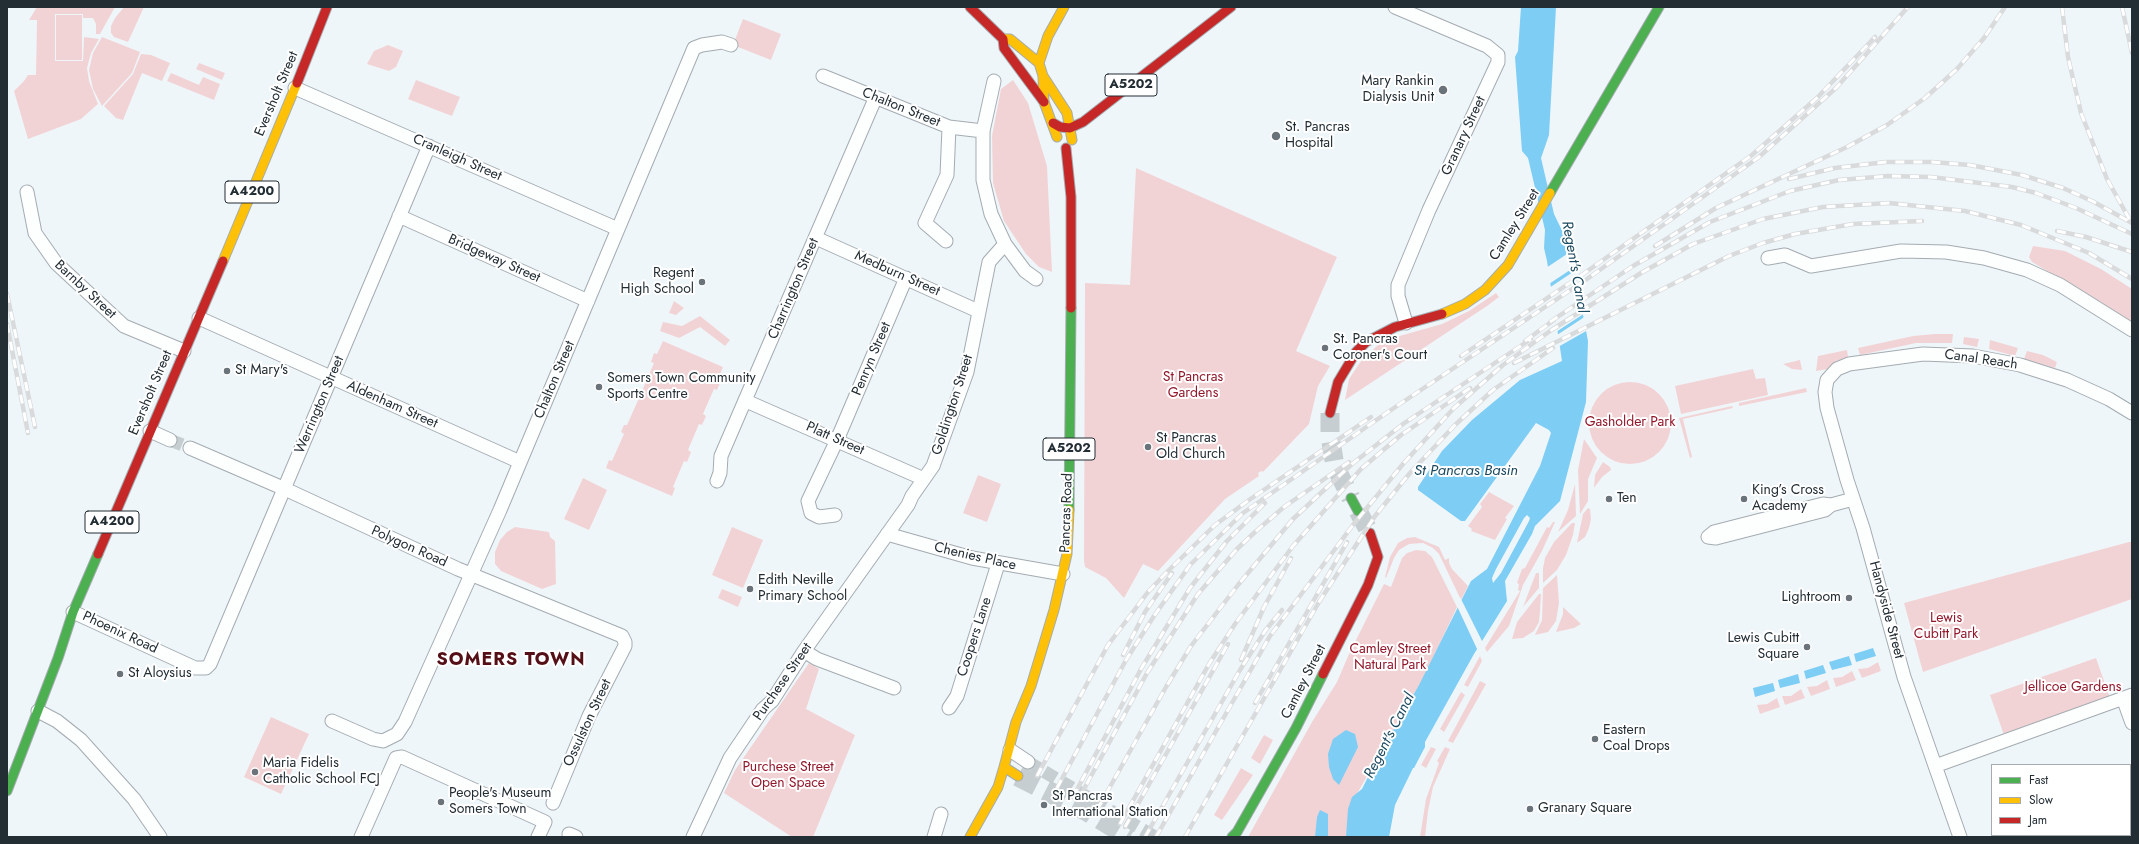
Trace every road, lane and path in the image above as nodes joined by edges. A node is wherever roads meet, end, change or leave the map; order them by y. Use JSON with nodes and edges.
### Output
{"nodes":[{"id":1,"x":327,"y":7,"type":"edge"},
{"id":2,"x":970,"y":7,"type":"edge"},
{"id":3,"x":1064,"y":7,"type":"edge"},
{"id":4,"x":1231,"y":7,"type":"edge"},
{"id":5,"x":1395,"y":7,"type":"edge"},
{"id":6,"x":1659,"y":7,"type":"edge"},
{"id":7,"x":1003,"y":39,"type":"junction"},
{"id":8,"x":731,"y":45,"type":"dead end"},
{"id":9,"x":1039,"y":64,"type":"junction"},
{"id":10,"x":823,"y":76,"type":"dead end"},
{"id":11,"x":1043,"y":76,"type":"junction"},
{"id":12,"x":994,"y":82,"type":"dead end"},
{"id":13,"x":295,"y":88,"type":"junction"},
{"id":14,"x":875,"y":99,"type":"junction"},
{"id":15,"x":1044,"y":102,"type":"junction"},
{"id":16,"x":1053,"y":123,"type":"junction"},
{"id":17,"x":948,"y":127,"type":"junction"},
{"id":18,"x":1070,"y":128,"type":"junction"},
{"id":19,"x":982,"y":131,"type":"junction"},
{"id":20,"x":429,"y":146,"type":"junction"},
{"id":21,"x":1066,"y":148,"type":"junction"},
{"id":22,"x":27,"y":192,"type":"dead end"},
{"id":23,"x":399,"y":216,"type":"junction"},
{"id":24,"x":618,"y":229,"type":"junction"},
{"id":25,"x":816,"y":238,"type":"junction"},
{"id":26,"x":946,"y":241,"type":"dead end"},
{"id":27,"x":1005,"y":244,"type":"junction"},
{"id":28,"x":1768,"y":258,"type":"dead end"},
{"id":29,"x":906,"y":278,"type":"junction"},
{"id":30,"x":1036,"y":279,"type":"dead end"},
{"id":31,"x":588,"y":301,"type":"junction"},
{"id":32,"x":978,"y":311,"type":"junction"},
{"id":33,"x":199,"y":318,"type":"junction"},
{"id":34,"x":1406,"y":323,"type":"junction"},
{"id":35,"x":2132,"y":330,"type":"edge"},
{"id":36,"x":184,"y":352,"type":"junction"},
{"id":37,"x":331,"y":377,"type":"junction"},
{"id":38,"x":1827,"y":380,"type":"joint"},
{"id":39,"x":746,"y":401,"type":"junction"},
{"id":40,"x":1330,"y":413,"type":"tunnel mouth"},
{"id":41,"x":2132,"y":413,"type":"edge"},
{"id":42,"x":150,"y":431,"type":"junction"},
{"id":43,"x":170,"y":440,"type":"tunnel mouth"},
{"id":44,"x":837,"y":440,"type":"junction"},
{"id":45,"x":190,"y":448,"type":"tunnel mouth"},
{"id":46,"x":520,"y":462,"type":"junction"},
{"id":47,"x":924,"y":479,"type":"junction"},
{"id":48,"x":717,"y":480,"type":"dead end"},
{"id":49,"x":285,"y":489,"type":"junction"},
{"id":50,"x":1351,"y":498,"type":"tunnel mouth"},
{"id":51,"x":1853,"y":499,"type":"junction"},
{"id":52,"x":1358,"y":511,"type":"tunnel mouth"},
{"id":53,"x":835,"y":515,"type":"dead end"},
{"id":54,"x":1370,"y":533,"type":"tunnel mouth"},
{"id":55,"x":887,"y":534,"type":"junction"},
{"id":56,"x":1705,"y":538,"type":"dead end"},
{"id":57,"x":998,"y":564,"type":"junction"},
{"id":58,"x":471,"y":574,"type":"junction"},
{"id":59,"x":1063,"y":574,"type":"junction"},
{"id":60,"x":73,"y":612,"type":"junction"},
{"id":61,"x":626,"y":644,"type":"joint"},
{"id":62,"x":804,"y":651,"type":"junction"},
{"id":63,"x":210,"y":664,"type":"joint"},
{"id":64,"x":894,"y":688,"type":"dead end"},
{"id":65,"x":2128,"y":697,"type":"edge"},
{"id":66,"x":949,"y":708,"type":"dead end"},
{"id":67,"x":38,"y":711,"type":"junction"},
{"id":68,"x":332,"y":721,"type":"dead end"},
{"id":69,"x":2132,"y":723,"type":"edge"},
{"id":70,"x":387,"y":740,"type":"junction"},
{"id":71,"x":1010,"y":750,"type":"junction"},
{"id":72,"x":396,"y":758,"type":"junction"},
{"id":73,"x":1028,"y":762,"type":"tunnel mouth"},
{"id":74,"x":1935,"y":766,"type":"junction"},
{"id":75,"x":1004,"y":767,"type":"junction"},
{"id":76,"x":1018,"y":776,"type":"tunnel mouth"},
{"id":77,"x":7,"y":791,"type":"edge"},
{"id":78,"x":553,"y":803,"type":"dead end"},
{"id":79,"x":941,"y":814,"type":"dead end"},
{"id":80,"x":160,"y":837,"type":"edge"},
{"id":81,"x":361,"y":837,"type":"edge"},
{"id":82,"x":538,"y":837,"type":"edge"},
{"id":83,"x":693,"y":837,"type":"edge"},
{"id":84,"x":934,"y":837,"type":"edge"},
{"id":85,"x":970,"y":837,"type":"edge"},
{"id":86,"x":1232,"y":837,"type":"edge"},
{"id":87,"x":1960,"y":837,"type":"edge"}],
"edges":[{"from":1,"to":13,"type":"main road","name":"Eversholt Street","number":"A4200"},
{"from":2,"to":7,"type":"main road"},
{"from":3,"to":9,"type":"main road"},
{"from":4,"to":18,"type":"main road","number":"A5202"},
{"from":5,"to":34,"type":"street","name":"Granary Street"},
{"from":6,"to":34,"type":"main road","name":"Camley Street"},
{"from":7,"to":9,"type":"main road"},
{"from":7,"to":15,"type":"main road"},
{"from":8,"to":24,"type":"street","name":"Chalton Street"},
{"from":9,"to":11,"type":"main road","number":"A5202"},
{"from":10,"to":14,"type":"street","name":"Chalton Street"},
{"from":11,"to":15,"type":"main road","number":"A5202"},
{"from":11,"to":18,"type":"main road","number":"A5202"},
{"from":12,"to":19,"type":"street"},
{"from":13,"to":20,"type":"street","name":"Cranleigh Street"},
{"from":13,"to":33,"type":"main road","name":"Eversholt Street","number":"A4200"},
{"from":14,"to":17,"type":"street","name":"Chalton Street"},
{"from":14,"to":25,"type":"street","name":"Charrington Street"},
{"from":15,"to":16,"type":"main road","number":"A5202"},
{"from":16,"to":18,"type":"main road"},
{"from":16,"to":21,"type":"main road","number":"A5202"},
{"from":17,"to":19,"type":"street","name":"Chalton Street"},
{"from":17,"to":26,"type":"street"},
{"from":18,"to":21,"type":"main road","number":"A5202"},
{"from":19,"to":27,"type":"street"},
{"from":20,"to":23,"type":"street","name":"Werrington Street"},
{"from":20,"to":24,"type":"street","name":"Cranleigh Street"},
{"from":21,"to":59,"type":"main road","name":"Pancras Road","number":"A5202"},
{"from":22,"to":36,"type":"street","name":"Barnby Street"},
{"from":23,"to":31,"type":"street","name":"Bridgeway Street"},
{"from":23,"to":37,"type":"street","name":"Werrington Street"},
{"from":24,"to":31,"type":"street","name":"Chalton Street"},
{"from":25,"to":29,"type":"street","name":"Medburn Street"},
{"from":25,"to":39,"type":"street","name":"Charrington Street"},
{"from":27,"to":30,"type":"street"},
{"from":27,"to":32,"type":"street","name":"Goldington Street"},
{"from":28,"to":35,"type":"street"},
{"from":29,"to":32,"type":"street","name":"Medburn Street"},
{"from":29,"to":44,"type":"street","name":"Penryn Street"},
{"from":31,"to":46,"type":"street","name":"Chalton Street"},
{"from":32,"to":47,"type":"street","name":"Goldington Street"},
{"from":33,"to":36,"type":"main road","name":"Eversholt Street","number":"A4200"},
{"from":33,"to":37,"type":"street","name":"Aldenham Street"},
{"from":34,"to":40,"type":"main road","name":"Camley Street"},
{"from":36,"to":42,"type":"main road","name":"Eversholt Street","number":"A4200"},
{"from":37,"to":46,"type":"street","name":"Aldenham Street"},
{"from":37,"to":49,"type":"street","name":"Werrington Street"},
{"from":38,"to":41,"type":"street","name":"Canal Reach"},
{"from":38,"to":51,"type":"street","name":"Handyside Street"},
{"from":39,"to":44,"type":"street","name":"Platt Street"},
{"from":39,"to":48,"type":"street","name":"Charrington Street"},
{"from":42,"to":43,"type":"street"},
{"from":42,"to":60,"type":"main road","name":"Eversholt Street","number":"A4200"},
{"from":44,"to":47,"type":"street","name":"Platt Street"},
{"from":44,"to":53,"type":"street","name":"Penryn Street"},
{"from":45,"to":49,"type":"street","name":"Polygon Road"},
{"from":46,"to":58,"type":"street","name":"Chalton Street"},
{"from":47,"to":55,"type":"street","name":"Goldington Street"},
{"from":49,"to":58,"type":"street","name":"Polygon Road"},
{"from":49,"to":63,"type":"street","name":"Werrington Street"},
{"from":50,"to":52,"type":"main road"},
{"from":51,"to":56,"type":"street"},
{"from":51,"to":74,"type":"street","name":"Handyside Street"},
{"from":54,"to":86,"type":"main road","name":"Camley Street"},
{"from":55,"to":57,"type":"street","name":"Chenies Place"},
{"from":55,"to":62,"type":"street","name":"Purchese Street"},
{"from":57,"to":59,"type":"street","name":"Chenies Place"},
{"from":57,"to":66,"type":"street","name":"Coopers Lane"},
{"from":58,"to":61,"type":"street","name":"Polygon Road"},
{"from":58,"to":70,"type":"street","name":"Chalton Street"},
{"from":59,"to":71,"type":"main road","name":"Pancras Road","number":"A5202"},
{"from":60,"to":63,"type":"street","name":"Phoenix Road"},
{"from":60,"to":67,"type":"main road","name":"Eversholt Street","number":"A4200"},
{"from":61,"to":78,"type":"street","name":"Ossulston Street"},
{"from":62,"to":64,"type":"street"},
{"from":62,"to":83,"type":"street","name":"Purchese Street"},
{"from":65,"to":69,"type":"street"},
{"from":65,"to":74,"type":"street"},
{"from":67,"to":77,"type":"main road","name":"Eversholt Street","number":"A4200"},
{"from":67,"to":80,"type":"street"},
{"from":68,"to":70,"type":"street"},
{"from":70,"to":72,"type":"street"},
{"from":71,"to":73,"type":"street"},
{"from":71,"to":75,"type":"main road","name":"Pancras Road","number":"A5202"},
{"from":72,"to":81,"type":"street"},
{"from":72,"to":82,"type":"street"},
{"from":74,"to":87,"type":"street","name":"Handyside Street"},
{"from":75,"to":76,"type":"main road"},
{"from":75,"to":85,"type":"main road","name":"Pancras Road"},
{"from":79,"to":84,"type":"street"}]}
